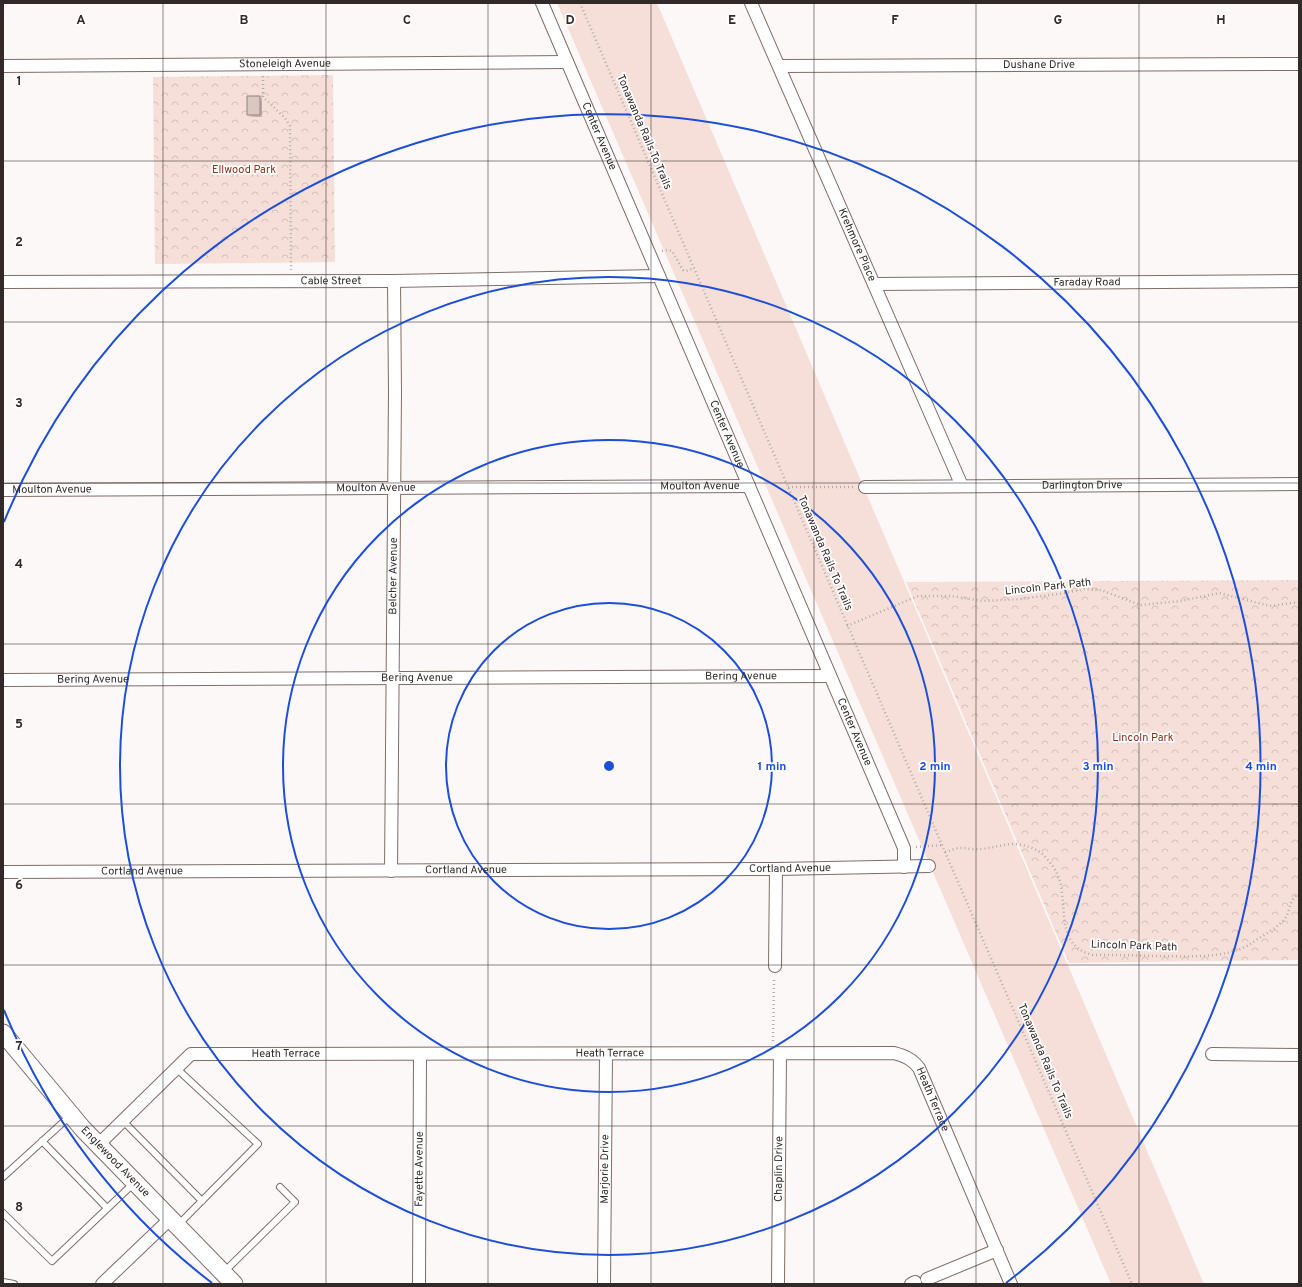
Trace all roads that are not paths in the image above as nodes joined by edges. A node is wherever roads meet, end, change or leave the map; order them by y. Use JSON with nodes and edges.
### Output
{"nodes":[{"id":1,"x":542,"y":3,"type":"edge"},
{"id":2,"x":751,"y":3,"type":"edge"},
{"id":3,"x":567,"y":62,"type":"junction"},
{"id":4,"x":1299,"y":64,"type":"edge"},
{"id":5,"x":3,"y":66,"type":"edge"},
{"id":6,"x":779,"y":66,"type":"junction"},
{"id":7,"x":659,"y":276,"type":"junction"},
{"id":8,"x":394,"y":281,"type":"junction"},
{"id":9,"x":1299,"y":281,"type":"edge"},
{"id":10,"x":3,"y":282,"type":"edge"},
{"id":11,"x":874,"y":284,"type":"junction"},
{"id":12,"x":1299,"y":484,"type":"edge"},
{"id":13,"x":749,"y":486,"type":"junction"},
{"id":14,"x":865,"y":486,"type":"road end"},
{"id":15,"x":962,"y":486,"type":"junction"},
{"id":16,"x":394,"y":489,"type":"junction"},
{"id":17,"x":3,"y":490,"type":"edge"},
{"id":18,"x":830,"y":676,"type":"junction"},
{"id":19,"x":393,"y":679,"type":"junction"},
{"id":20,"x":3,"y":680,"type":"edge"},
{"id":21,"x":929,"y":866,"type":"dead end"},
{"id":22,"x":904,"y":867,"type":"junction"},
{"id":23,"x":776,"y":869,"type":"junction"},
{"id":24,"x":391,"y":871,"type":"junction"},
{"id":25,"x":3,"y":872,"type":"edge"},
{"id":26,"x":775,"y":966,"type":"road end"},
{"id":27,"x":3,"y":1033,"type":"edge"},
{"id":28,"x":420,"y":1054,"type":"junction"},
{"id":29,"x":606,"y":1054,"type":"junction"},
{"id":30,"x":777,"y":1054,"type":"junction"},
{"id":31,"x":1212,"y":1054,"type":"dead end"},
{"id":32,"x":1299,"y":1055,"type":"edge"},
{"id":33,"x":176,"y":1068,"type":"junction"},
{"id":34,"x":71,"y":1115,"type":"junction"},
{"id":35,"x":123,"y":1121,"type":"junction"},
{"id":36,"x":42,"y":1142,"type":"junction"},
{"id":37,"x":98,"y":1145,"type":"junction"},
{"id":38,"x":3,"y":1177,"type":"edge"},
{"id":39,"x":135,"y":1182,"type":"junction"},
{"id":40,"x":280,"y":1187,"type":"dead end"},
{"id":41,"x":202,"y":1201,"type":"junction"},
{"id":42,"x":107,"y":1208,"type":"junction"},
{"id":43,"x":3,"y":1213,"type":"edge"},
{"id":44,"x":174,"y":1222,"type":"junction"},
{"id":45,"x":997,"y":1250,"type":"junction"},
{"id":46,"x":229,"y":1278,"type":"edge"},
{"id":47,"x":927,"y":1278,"type":"dead end"},
{"id":48,"x":3,"y":1282,"type":"edge"},
{"id":49,"x":14,"y":1284,"type":"edge"},
{"id":50,"x":102,"y":1284,"type":"edge"},
{"id":51,"x":419,"y":1284,"type":"edge"},
{"id":52,"x":604,"y":1284,"type":"edge"},
{"id":53,"x":778,"y":1284,"type":"edge"},
{"id":54,"x":1011,"y":1284,"type":"edge"}],
"edges":[{"from":1,"to":3,"type":"street","name":"Center Avenue"},
{"from":2,"to":6,"type":"street","name":"Krehmore Place"},
{"from":3,"to":5,"type":"street","name":"Stoneleigh Avenue"},
{"from":3,"to":7,"type":"street","name":"Center Avenue"},
{"from":4,"to":6,"type":"street","name":"Dushane Drive"},
{"from":6,"to":11,"type":"street","name":"Krehmore Place"},
{"from":7,"to":8,"type":"street","name":"Cable Street"},
{"from":7,"to":13,"type":"street","name":"Center Avenue"},
{"from":8,"to":10,"type":"street","name":"Cable Street"},
{"from":8,"to":16,"type":"street","name":"Belcher Avenue"},
{"from":9,"to":11,"type":"street","name":"Faraday Road"},
{"from":11,"to":15,"type":"street","name":"Krehmore Place"},
{"from":12,"to":15,"type":"street","name":"Darlington Drive"},
{"from":13,"to":16,"type":"street","name":"Moulton Avenue"},
{"from":13,"to":18,"type":"street","name":"Center Avenue"},
{"from":14,"to":15,"type":"street","name":"Darlington Drive"},
{"from":16,"to":17,"type":"street","name":"Moulton Avenue"},
{"from":16,"to":19,"type":"street","name":"Belcher Avenue"},
{"from":18,"to":19,"type":"street","name":"Bering Avenue"},
{"from":18,"to":22,"type":"street","name":"Center Avenue"},
{"from":19,"to":20,"type":"street","name":"Bering Avenue"},
{"from":19,"to":24,"type":"street","name":"Belcher Avenue"},
{"from":21,"to":22,"type":"street","name":"Cortland Avenue"},
{"from":22,"to":23,"type":"street","name":"Cortland Avenue"},
{"from":23,"to":24,"type":"street","name":"Cortland Avenue"},
{"from":23,"to":26,"type":"street"},
{"from":24,"to":25,"type":"street","name":"Cortland Avenue"},
{"from":27,"to":34,"type":"street","name":"Englewood Avenue"},
{"from":28,"to":29,"type":"street","name":"Heath Terrace"},
{"from":28,"to":33,"type":"street","name":"Heath Terrace"},
{"from":28,"to":51,"type":"street","name":"Fayette Avenue"},
{"from":29,"to":30,"type":"street","name":"Heath Terrace"},
{"from":29,"to":52,"type":"street","name":"Marjorie Drive"},
{"from":30,"to":45,"type":"street","name":"Heath Terrace"},
{"from":30,"to":53,"type":"street","name":"Chaplin Drive"},
{"from":31,"to":32,"type":"street"},
{"from":33,"to":35,"type":"street","name":"Heath Terrace"},
{"from":33,"to":41,"type":"lane"},
{"from":34,"to":36,"type":"lane"},
{"from":34,"to":37,"type":"street","name":"Englewood Avenue"},
{"from":35,"to":37,"type":"street","name":"Heath Terrace"},
{"from":35,"to":41,"type":"lane"},
{"from":36,"to":38,"type":"lane"},
{"from":36,"to":42,"type":"lane"},
{"from":37,"to":39,"type":"street","name":"Englewood Avenue"},
{"from":39,"to":42,"type":"lane"},
{"from":39,"to":44,"type":"street","name":"Englewood Avenue"},
{"from":40,"to":46,"type":"lane"},
{"from":41,"to":44,"type":"lane"},
{"from":42,"to":43,"type":"lane"},
{"from":44,"to":46,"type":"street","name":"Englewood Avenue"},
{"from":44,"to":50,"type":"street"},
{"from":45,"to":47,"type":"street"},
{"from":45,"to":54,"type":"street","name":"Heath Terrace"},
{"from":48,"to":49,"type":"lane"}]}
